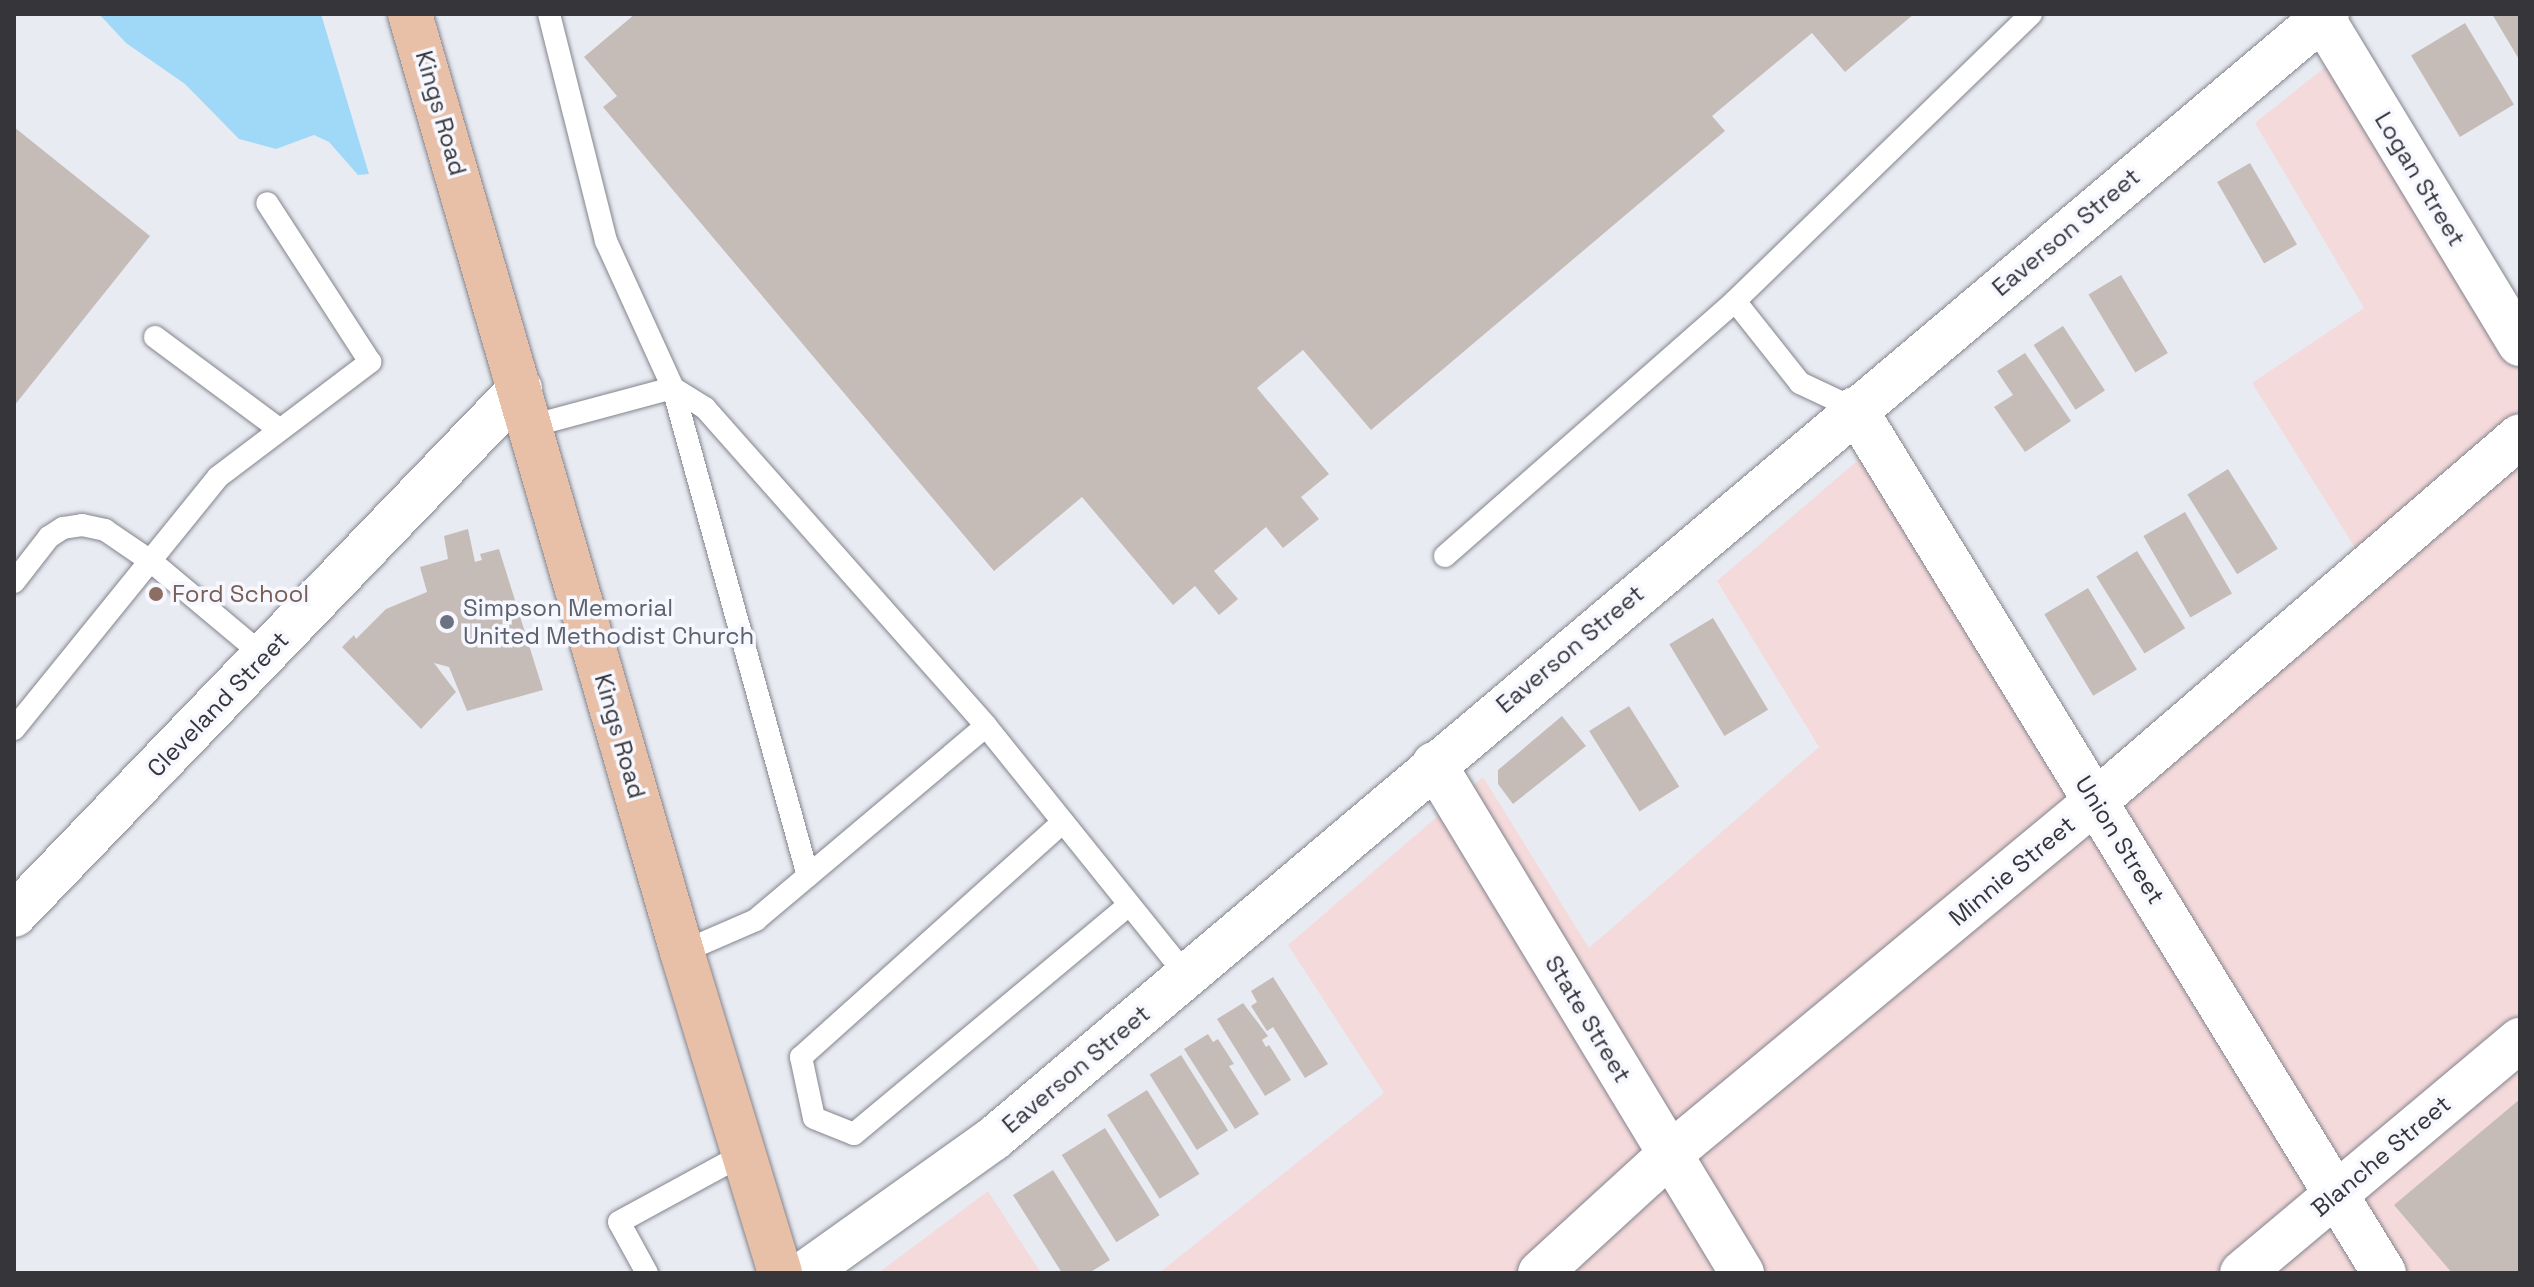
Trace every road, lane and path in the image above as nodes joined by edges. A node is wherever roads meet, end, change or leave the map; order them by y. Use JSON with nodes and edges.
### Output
{"nodes":[{"id":1,"x":549,"y":14,"type":"edge"},
{"id":2,"x":2031,"y":14,"type":"edge"},
{"id":3,"x":2323,"y":15,"type":"edge"},
{"id":4,"x":415,"y":23,"type":"edge"},
{"id":5,"x":267,"y":203,"type":"dead end"},
{"id":6,"x":1735,"y":301,"type":"junction"},
{"id":7,"x":155,"y":337,"type":"dead end"},
{"id":8,"x":2520,"y":344,"type":"edge"},
{"id":9,"x":673,"y":388,"type":"junction"},
{"id":10,"x":526,"y":407,"type":"junction"},
{"id":11,"x":1855,"y":409,"type":"junction"},
{"id":12,"x":279,"y":429,"type":"junction"},
{"id":13,"x":2520,"y":436,"type":"edge"},
{"id":14,"x":1445,"y":556,"type":"dead end"},
{"id":15,"x":152,"y":562,"type":"junction"},
{"id":16,"x":14,"y":582,"type":"edge"},
{"id":17,"x":264,"y":656,"type":"junction"},
{"id":18,"x":986,"y":726,"type":"junction"},
{"id":19,"x":14,"y":729,"type":"edge"},
{"id":20,"x":1434,"y":764,"type":"junction"},
{"id":21,"x":2096,"y":801,"type":"junction"},
{"id":22,"x":1063,"y":822,"type":"junction"},
{"id":23,"x":808,"y":876,"type":"junction"},
{"id":24,"x":17,"y":904,"type":"edge"},
{"id":25,"x":1129,"y":905,"type":"junction"},
{"id":26,"x":682,"y":952,"type":"junction"},
{"id":27,"x":1187,"y":976,"type":"junction"},
{"id":28,"x":2520,"y":1040,"type":"edge"},
{"id":29,"x":1670,"y":1154,"type":"junction"},
{"id":30,"x":742,"y":1155,"type":"junction"},
{"id":31,"x":2336,"y":1194,"type":"junction"},
{"id":32,"x":647,"y":1273,"type":"edge"},
{"id":33,"x":780,"y":1273,"type":"edge"},
{"id":34,"x":805,"y":1273,"type":"edge"},
{"id":35,"x":1540,"y":1273,"type":"edge"},
{"id":36,"x":1742,"y":1273,"type":"edge"},
{"id":37,"x":2242,"y":1273,"type":"edge"},
{"id":38,"x":2384,"y":1273,"type":"edge"}],
"edges":[{"from":1,"to":9,"type":"lane"},
{"from":2,"to":6,"type":"lane"},
{"from":3,"to":8,"type":"street","name":"Logan Street"},
{"from":3,"to":11,"type":"street","name":"Eaverson Street"},
{"from":4,"to":10,"type":"main road","name":"Kings Road"},
{"from":5,"to":12,"type":"lane"},
{"from":6,"to":11,"type":"lane"},
{"from":6,"to":14,"type":"lane"},
{"from":7,"to":12,"type":"lane"},
{"from":9,"to":10,"type":"lane"},
{"from":9,"to":18,"type":"lane"},
{"from":9,"to":23,"type":"lane"},
{"from":10,"to":17,"type":"street","name":"Cleveland Street"},
{"from":10,"to":26,"type":"main road","name":"Kings Road"},
{"from":11,"to":20,"type":"street","name":"Eaverson Street"},
{"from":11,"to":21,"type":"street","name":"Union Street"},
{"from":12,"to":15,"type":"lane"},
{"from":13,"to":21,"type":"street","name":"Minnie Street"},
{"from":15,"to":16,"type":"lane"},
{"from":15,"to":17,"type":"lane"},
{"from":15,"to":19,"type":"lane"},
{"from":17,"to":24,"type":"street","name":"Cleveland Street"},
{"from":18,"to":22,"type":"lane"},
{"from":18,"to":23,"type":"lane"},
{"from":20,"to":27,"type":"street","name":"Eaverson Street"},
{"from":20,"to":29,"type":"street","name":"State Street"},
{"from":21,"to":29,"type":"street","name":"Minnie Street"},
{"from":21,"to":31,"type":"street","name":"Union Street"},
{"from":22,"to":25,"type":"lane"},
{"from":22,"to":25,"type":"lane"},
{"from":23,"to":26,"type":"lane"},
{"from":25,"to":27,"type":"lane"},
{"from":26,"to":30,"type":"main road","name":"Kings Road"},
{"from":27,"to":34,"type":"street","name":"Eaverson Street"},
{"from":28,"to":31,"type":"street","name":"Blanche Street"},
{"from":29,"to":35,"type":"street","name":"Minnie Street"},
{"from":29,"to":36,"type":"street","name":"State Street"},
{"from":30,"to":32,"type":"lane"},
{"from":30,"to":33,"type":"main road","name":"Kings Road"},
{"from":31,"to":37,"type":"street","name":"Blanche Street"},
{"from":31,"to":38,"type":"street","name":"Union Street"}]}
